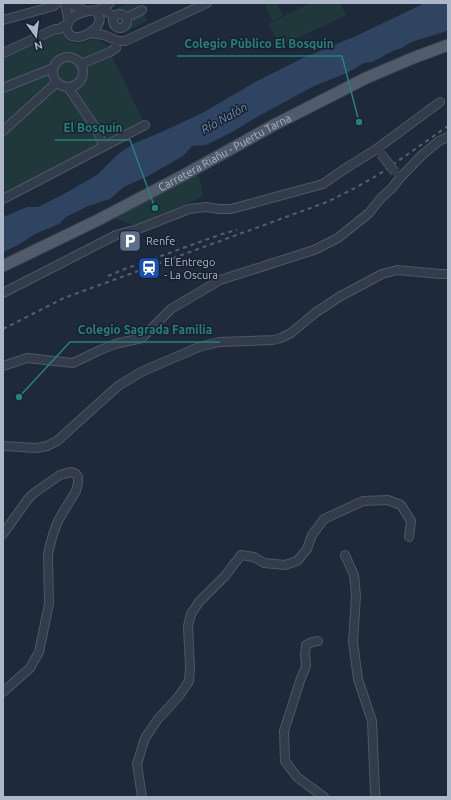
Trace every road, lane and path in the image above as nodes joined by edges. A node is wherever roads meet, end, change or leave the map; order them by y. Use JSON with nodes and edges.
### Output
{"nodes":[{"id":1,"x":57,"y":3,"type":"edge"},
{"id":2,"x":65,"y":3,"type":"edge"},
{"id":3,"x":68,"y":3,"type":"edge"},
{"id":4,"x":110,"y":3,"type":"edge"},
{"id":5,"x":207,"y":3,"type":"edge"},
{"id":6,"x":142,"y":10,"type":"dead end"},
{"id":7,"x":96,"y":13,"type":"junction"},
{"id":8,"x":110,"y":14,"type":"dead end"},
{"id":9,"x":126,"y":18,"type":"dead end"},
{"id":10,"x":3,"y":20,"type":"edge"},
{"id":11,"x":68,"y":26,"type":"junction"},
{"id":12,"x":89,"y":33,"type":"junction"},
{"id":13,"x":108,"y":36,"type":"junction"},
{"id":14,"x":448,"y":45,"type":"edge"},
{"id":15,"x":116,"y":48,"type":"dead end"},
{"id":16,"x":3,"y":53,"type":"edge"},
{"id":17,"x":81,"y":64,"type":"junction"},
{"id":18,"x":53,"y":68,"type":"junction"},
{"id":19,"x":57,"y":82,"type":"junction"},
{"id":20,"x":68,"y":87,"type":"junction"},
{"id":21,"x":3,"y":88,"type":"edge"},
{"id":22,"x":440,"y":102,"type":"dead end"},
{"id":23,"x":145,"y":125,"type":"dead end"},
{"id":24,"x":3,"y":131,"type":"edge"},
{"id":25,"x":448,"y":137,"type":"edge"},
{"id":26,"x":104,"y":146,"type":"junction"},
{"id":27,"x":378,"y":152,"type":"junction"},
{"id":28,"x":398,"y":175,"type":"junction"},
{"id":29,"x":3,"y":199,"type":"edge"},
{"id":30,"x":3,"y":266,"type":"edge"},
{"id":31,"x":448,"y":274,"type":"edge"},
{"id":32,"x":3,"y":293,"type":"edge"},
{"id":33,"x":3,"y":366,"type":"edge"},
{"id":34,"x":3,"y":446,"type":"edge"},
{"id":35,"x":3,"y":534,"type":"edge"},
{"id":36,"x":409,"y":537,"type":"dead end"},
{"id":37,"x":345,"y":554,"type":"dead end"},
{"id":38,"x":318,"y":641,"type":"dead end"},
{"id":39,"x":3,"y":692,"type":"edge"},
{"id":40,"x":142,"y":797,"type":"edge"},
{"id":41,"x":324,"y":797,"type":"edge"},
{"id":42,"x":376,"y":797,"type":"edge"}],
"edges":[{"from":1,"to":10,"type":"street"},
{"from":2,"to":11,"type":"street"},
{"from":3,"to":7,"type":"street"},
{"from":4,"to":7,"type":"street"},
{"from":5,"to":13,"type":"street"},
{"from":6,"to":9,"type":"street"},
{"from":7,"to":8,"type":"street"},
{"from":7,"to":11,"type":"street"},
{"from":7,"to":12,"type":"street"},
{"from":7,"to":13,"type":"street"},
{"from":11,"to":12,"type":"street"},
{"from":11,"to":16,"type":"street"},
{"from":12,"to":13,"type":"street"},
{"from":14,"to":30,"type":"main road","name":"Carretera Riañu - Puertu Tarna"},
{"from":15,"to":17,"type":"street"},
{"from":17,"to":18,"type":"street"},
{"from":17,"to":20,"type":"street"},
{"from":18,"to":19,"type":"street"},
{"from":18,"to":21,"type":"street"},
{"from":19,"to":20,"type":"street"},
{"from":19,"to":24,"type":"street"},
{"from":20,"to":26,"type":"street"},
{"from":22,"to":27,"type":"street"},
{"from":23,"to":26,"type":"street"},
{"from":25,"to":28,"type":"street"},
{"from":26,"to":29,"type":"street"},
{"from":27,"to":28,"type":"street","bridge":true},
{"from":27,"to":32,"type":"street"},
{"from":28,"to":33,"type":"street"},
{"from":31,"to":34,"type":"street"},
{"from":35,"to":39,"type":"street"},
{"from":36,"to":40,"type":"street"},
{"from":37,"to":42,"type":"street"},
{"from":38,"to":41,"type":"street"}]}
